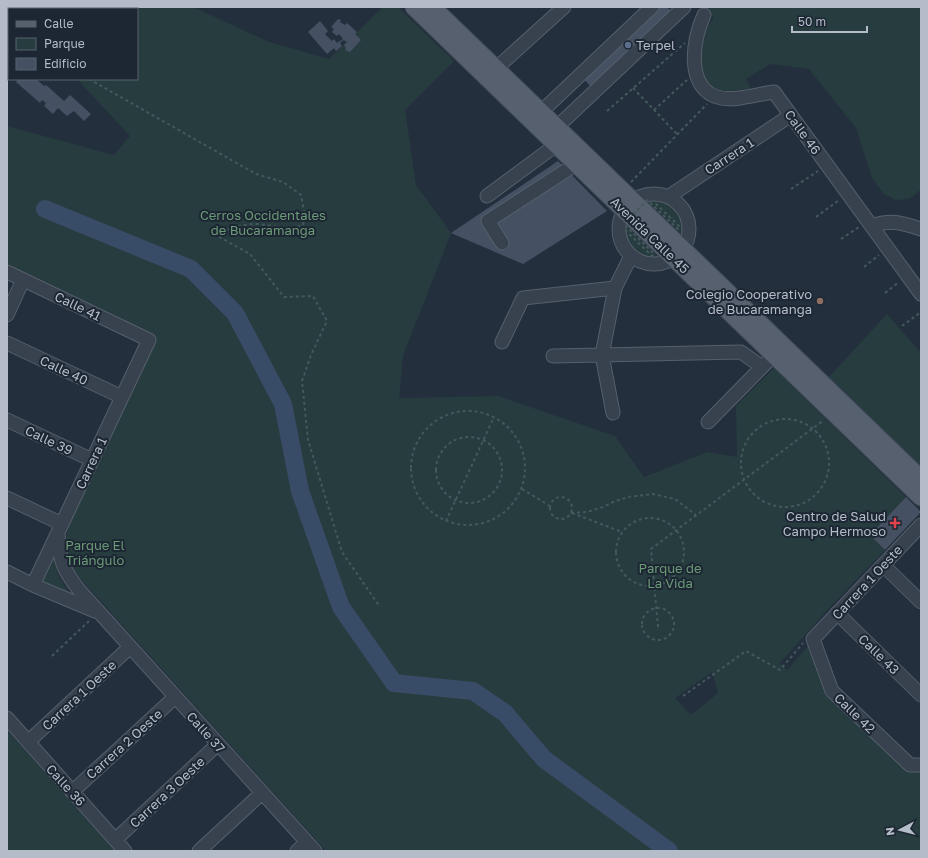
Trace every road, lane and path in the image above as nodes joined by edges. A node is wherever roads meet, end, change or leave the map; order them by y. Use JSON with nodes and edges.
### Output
{"nodes":[{"id":1,"x":414,"y":7,"type":"edge"},
{"id":2,"x":432,"y":7,"type":"edge"},
{"id":3,"x":564,"y":7,"type":"edge"},
{"id":4,"x":652,"y":7,"type":"edge"},
{"id":5,"x":684,"y":7,"type":"edge"},
{"id":6,"x":704,"y":16,"type":"dead end"},
{"id":7,"x":697,"y":32,"type":"junction"},
{"id":8,"x":695,"y":72,"type":"junction"},
{"id":9,"x":491,"y":73,"type":"junction"},
{"id":10,"x":91,"y":80,"type":"edge"},
{"id":11,"x":633,"y":88,"type":"junction"},
{"id":12,"x":715,"y":96,"type":"junction"},
{"id":13,"x":607,"y":110,"type":"dead end"},
{"id":14,"x":654,"y":110,"type":"junction"},
{"id":15,"x":541,"y":112,"type":"junction"},
{"id":16,"x":791,"y":116,"type":"junction"},
{"id":17,"x":557,"y":127,"type":"junction"},
{"id":18,"x":677,"y":134,"type":"junction"},
{"id":19,"x":556,"y":145,"type":"junction"},
{"id":20,"x":576,"y":164,"type":"junction"},
{"id":21,"x":827,"y":165,"type":"junction"},
{"id":22,"x":791,"y":189,"type":"dead end"},
{"id":23,"x":848,"y":193,"type":"junction"},
{"id":24,"x":487,"y":196,"type":"dead end"},
{"id":25,"x":668,"y":197,"type":"junction"},
{"id":26,"x":626,"y":200,"type":"junction"},
{"id":27,"x":653,"y":201,"type":"dead end"},
{"id":28,"x":816,"y":217,"type":"dead end"},
{"id":29,"x":870,"y":223,"type":"junction"},
{"id":30,"x":921,"y":229,"type":"edge"},
{"id":31,"x":625,"y":230,"type":"dead end"},
{"id":32,"x":841,"y":239,"type":"dead end"},
{"id":33,"x":502,"y":244,"type":"dead end"},
{"id":34,"x":888,"y":249,"type":"junction"},
{"id":35,"x":679,"y":254,"type":"junction"},
{"id":36,"x":631,"y":256,"type":"junction"},
{"id":37,"x":864,"y":267,"type":"dead end"},
{"id":38,"x":7,"y":272,"type":"edge"},
{"id":39,"x":908,"y":276,"type":"junction"},
{"id":40,"x":23,"y":280,"type":"junction"},
{"id":41,"x":615,"y":288,"type":"junction"},
{"id":42,"x":885,"y":293,"type":"dead end"},
{"id":43,"x":921,"y":294,"type":"edge"},
{"id":44,"x":921,"y":312,"type":"edge"},
{"id":45,"x":7,"y":315,"type":"edge"},
{"id":46,"x":902,"y":326,"type":"dead end"},
{"id":47,"x":148,"y":340,"type":"joint"},
{"id":48,"x":7,"y":342,"type":"edge"},
{"id":49,"x":502,"y":342,"type":"dead end"},
{"id":50,"x":602,"y":355,"type":"junction"},
{"id":51,"x":774,"y":355,"type":"junction"},
{"id":52,"x":553,"y":356,"type":"dead end"},
{"id":53,"x":762,"y":367,"type":"junction"},
{"id":54,"x":122,"y":397,"type":"junction"},
{"id":55,"x":613,"y":413,"type":"dead end"},
{"id":56,"x":494,"y":417,"type":"junction"},
{"id":57,"x":826,"y":418,"type":"dead end"},
{"id":58,"x":7,"y":420,"type":"edge"},
{"id":59,"x":708,"y":422,"type":"dead end"},
{"id":60,"x":812,"y":428,"type":"junction"},
{"id":61,"x":483,"y":441,"type":"junction"},
{"id":62,"x":92,"y":460,"type":"junction"},
{"id":63,"x":744,"y":479,"type":"junction"},
{"id":64,"x":921,"y":479,"type":"edge"},
{"id":65,"x":522,"y":489,"type":"junction"},
{"id":66,"x":921,"y":497,"type":"edge"},
{"id":67,"x":7,"y":498,"type":"edge"},
{"id":68,"x":455,"y":501,"type":"junction"},
{"id":69,"x":550,"y":506,"type":"junction"},
{"id":70,"x":571,"y":512,"type":"junction"},
{"id":71,"x":696,"y":515,"type":"junction"},
{"id":72,"x":446,"y":521,"type":"junction"},
{"id":73,"x":921,"y":525,"type":"edge"},
{"id":74,"x":60,"y":528,"type":"junction"},
{"id":75,"x":676,"y":530,"type":"junction"},
{"id":76,"x":622,"y":532,"type":"junction"},
{"id":77,"x":883,"y":565,"type":"junction"},
{"id":78,"x":7,"y":572,"type":"edge"},
{"id":79,"x":33,"y":585,"type":"junction"},
{"id":80,"x":654,"y":585,"type":"junction"},
{"id":81,"x":921,"y":602,"type":"edge"},
{"id":82,"x":380,"y":607,"type":"dead end"},
{"id":83,"x":656,"y":608,"type":"junction"},
{"id":84,"x":98,"y":612,"type":"junction"},
{"id":85,"x":837,"y":613,"type":"junction"},
{"id":86,"x":658,"y":627,"type":"dead end"},
{"id":87,"x":813,"y":639,"type":"junction"},
{"id":88,"x":130,"y":647,"type":"junction"},
{"id":89,"x":52,"y":656,"type":"dead end"},
{"id":90,"x":921,"y":695,"type":"edge"},
{"id":91,"x":684,"y":696,"type":"dead end"},
{"id":92,"x":175,"y":697,"type":"junction"},
{"id":93,"x":7,"y":718,"type":"edge"},
{"id":94,"x":28,"y":742,"type":"junction"},
{"id":95,"x":218,"y":744,"type":"junction"},
{"id":96,"x":921,"y":765,"type":"edge"},
{"id":97,"x":72,"y":792,"type":"junction"},
{"id":98,"x":262,"y":793,"type":"junction"},
{"id":99,"x":115,"y":840,"type":"junction"},
{"id":100,"x":306,"y":848,"type":"edge"},
{"id":101,"x":125,"y":851,"type":"edge"},
{"id":102,"x":199,"y":851,"type":"edge"}],
"edges":[{"from":1,"to":9,"type":"main road","name":"Avenida Calle 45"},
{"from":2,"to":9,"type":"main road","name":"Avenida Calle 45"},
{"from":3,"to":9,"type":"street"},
{"from":4,"to":15,"type":"street"},
{"from":5,"to":17,"type":"street"},
{"from":6,"to":7,"type":"street"},
{"from":7,"to":8,"type":"street"},
{"from":7,"to":11,"type":"path"},
{"from":8,"to":12,"type":"street"},
{"from":8,"to":14,"type":"path"},
{"from":9,"to":15,"type":"main road","name":"Avenida Calle 45"},
{"from":9,"to":19,"type":"main road","name":"Avenida Calle 45"},
{"from":10,"to":82,"type":"path"},
{"from":11,"to":13,"type":"path"},
{"from":11,"to":14,"type":"path"},
{"from":12,"to":16,"type":"street","name":"Calle 46"},
{"from":12,"to":18,"type":"path"},
{"from":14,"to":18,"type":"path"},
{"from":15,"to":17,"type":"main road","name":"Avenida Calle 45"},
{"from":16,"to":21,"type":"street","name":"Calle 46"},
{"from":16,"to":25,"type":"street","name":"Carrera 1"},
{"from":17,"to":26,"type":"main road","name":"Avenida Calle 45"},
{"from":18,"to":26,"type":"path"},
{"from":19,"to":20,"type":"main road","name":"Avenida Calle 45"},
{"from":19,"to":24,"type":"street"},
{"from":20,"to":26,"type":"main road","name":"Avenida Calle 45"},
{"from":20,"to":33,"type":"street"},
{"from":21,"to":22,"type":"path"},
{"from":21,"to":23,"type":"street","name":"Calle 46"},
{"from":23,"to":28,"type":"path"},
{"from":23,"to":29,"type":"street","name":"Calle 46"},
{"from":25,"to":26,"type":"street"},
{"from":25,"to":35,"type":"street"},
{"from":26,"to":35,"type":"main road","name":"Avenida Calle 45"},
{"from":26,"to":36,"type":"street"},
{"from":27,"to":31,"type":"path","bridge":true},
{"from":29,"to":30,"type":"street"},
{"from":29,"to":32,"type":"path"},
{"from":29,"to":34,"type":"street","name":"Calle 46"},
{"from":34,"to":37,"type":"path"},
{"from":34,"to":39,"type":"street","name":"Calle 46"},
{"from":35,"to":36,"type":"street"},
{"from":35,"to":51,"type":"main road","name":"Avenida Calle 45"},
{"from":35,"to":64,"type":"main road","name":"Avenida Calle 45"},
{"from":36,"to":41,"type":"street"},
{"from":38,"to":40,"type":"street","name":"Calle 41"},
{"from":39,"to":42,"type":"path"},
{"from":39,"to":43,"type":"street","name":"Calle 46"},
{"from":40,"to":45,"type":"street"},
{"from":40,"to":47,"type":"street","name":"Calle 41"},
{"from":41,"to":49,"type":"street"},
{"from":41,"to":50,"type":"street"},
{"from":44,"to":46,"type":"path"},
{"from":47,"to":54,"type":"street","name":"Carrera 1"},
{"from":48,"to":54,"type":"street","name":"Calle 40"},
{"from":50,"to":52,"type":"street"},
{"from":50,"to":53,"type":"street"},
{"from":50,"to":55,"type":"street"},
{"from":51,"to":53,"type":"street"},
{"from":51,"to":66,"type":"main road","name":"Avenida Calle 45"},
{"from":53,"to":59,"type":"street"},
{"from":54,"to":62,"type":"street","name":"Carrera 1"},
{"from":56,"to":61,"type":"path"},
{"from":56,"to":65,"type":"path"},
{"from":56,"to":72,"type":"path"},
{"from":57,"to":60,"type":"path"},
{"from":58,"to":62,"type":"street","name":"Calle 39"},
{"from":60,"to":63,"type":"path"},
{"from":60,"to":63,"type":"path"},
{"from":60,"to":63,"type":"path"},
{"from":61,"to":68,"type":"path"},
{"from":61,"to":68,"type":"path"},
{"from":61,"to":68,"type":"path"},
{"from":62,"to":74,"type":"street","name":"Carrera 1"},
{"from":63,"to":71,"type":"path"},
{"from":65,"to":69,"type":"path"},
{"from":65,"to":72,"type":"path"},
{"from":67,"to":74,"type":"street"},
{"from":68,"to":72,"type":"path"},
{"from":69,"to":70,"type":"path"},
{"from":69,"to":70,"type":"path"},
{"from":70,"to":71,"type":"path"},
{"from":70,"to":76,"type":"path"},
{"from":71,"to":75,"type":"path"},
{"from":73,"to":77,"type":"street","name":"Carrera 1 Oeste"},
{"from":74,"to":79,"type":"street","name":"Carrera 1"},
{"from":74,"to":84,"type":"street","name":"Calle 37"},
{"from":75,"to":76,"type":"path"},
{"from":75,"to":80,"type":"path"},
{"from":75,"to":80,"type":"path"},
{"from":76,"to":80,"type":"path"},
{"from":77,"to":81,"type":"street"},
{"from":77,"to":85,"type":"street","name":"Carrera 1 Oeste"},
{"from":78,"to":79,"type":"street","name":"Calle 37"},
{"from":79,"to":84,"type":"street","name":"Calle 37"},
{"from":80,"to":83,"type":"path"},
{"from":83,"to":83,"type":"path"},
{"from":83,"to":86,"type":"path"},
{"from":84,"to":88,"type":"street","name":"Calle 37"},
{"from":84,"to":89,"type":"path"},
{"from":85,"to":87,"type":"street","name":"Carrera 1 Oeste"},
{"from":85,"to":90,"type":"street","name":"Calle 43"},
{"from":87,"to":91,"type":"path"},
{"from":87,"to":96,"type":"street","name":"Calle 42"},
{"from":88,"to":92,"type":"street","name":"Calle 37"},
{"from":88,"to":94,"type":"street","name":"Carrera 1 Oeste"},
{"from":92,"to":95,"type":"street","name":"Calle 37"},
{"from":92,"to":97,"type":"street","name":"Carrera 2 Oeste"},
{"from":93,"to":94,"type":"street","name":"Calle 36"},
{"from":94,"to":97,"type":"street","name":"Calle 36"},
{"from":95,"to":98,"type":"street","name":"Calle 37"},
{"from":95,"to":99,"type":"street","name":"Carrera 3 Oeste"},
{"from":97,"to":99,"type":"street","name":"Calle 36"},
{"from":98,"to":100,"type":"street","name":"Calle 37"},
{"from":98,"to":102,"type":"street"},
{"from":99,"to":101,"type":"street","name":"Calle 36"}]}
